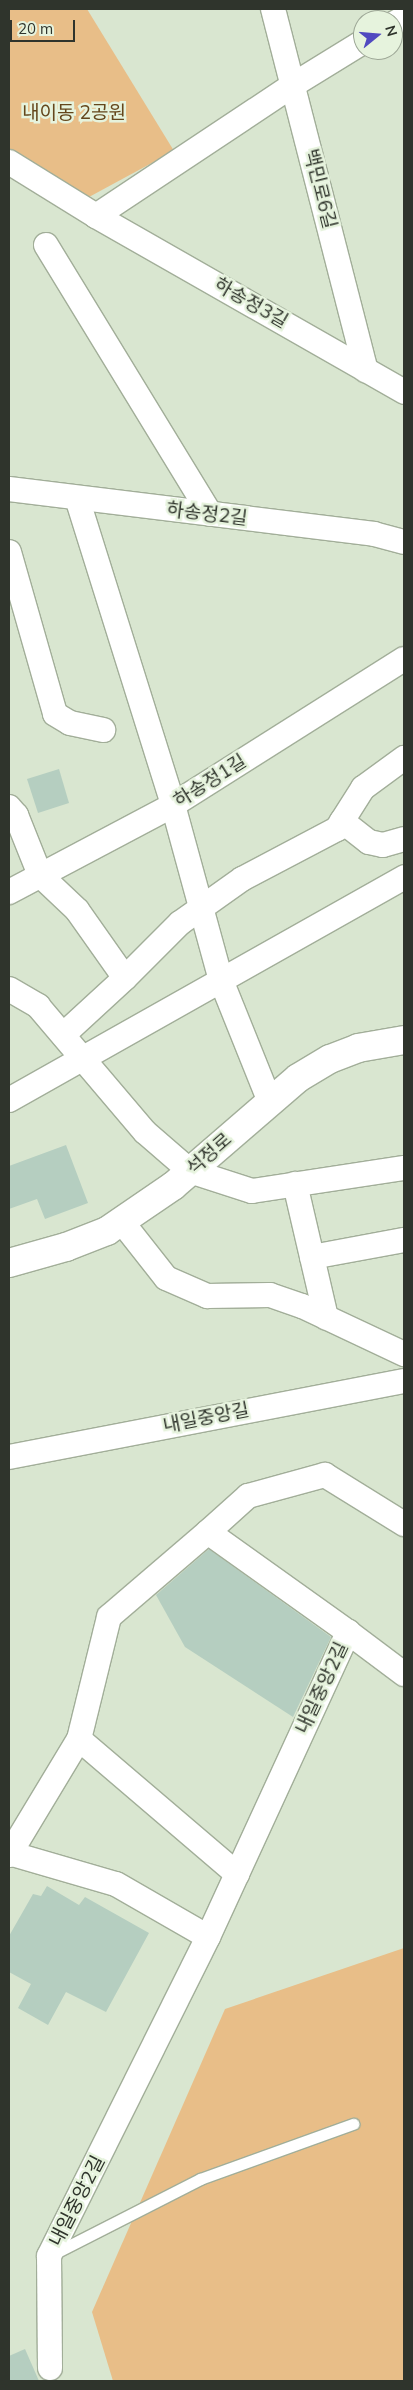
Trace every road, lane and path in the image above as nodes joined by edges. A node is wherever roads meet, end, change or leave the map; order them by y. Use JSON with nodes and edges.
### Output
{"nodes":[{"id":1,"x":273,"y":9,"type":"edge"},
{"id":2,"x":353,"y":48,"type":"edge"},
{"id":3,"x":293,"y":85,"type":"junction"},
{"id":4,"x":9,"y":162,"type":"edge"},
{"id":5,"x":96,"y":216,"type":"junction"},
{"id":6,"x":46,"y":245,"type":"dead end"},
{"id":7,"x":366,"y":370,"type":"junction"},
{"id":8,"x":404,"y":392,"type":"edge"},
{"id":9,"x":9,"y":489,"type":"edge"},
{"id":10,"x":77,"y":498,"type":"junction"},
{"id":11,"x":210,"y":514,"type":"junction"},
{"id":12,"x":404,"y":542,"type":"edge"},
{"id":13,"x":9,"y":552,"type":"edge"},
{"id":14,"x":404,"y":658,"type":"edge"},
{"id":15,"x":103,"y":730,"type":"dead end"},
{"id":16,"x":404,"y":758,"type":"edge"},
{"id":17,"x":173,"y":805,"type":"junction"},
{"id":18,"x":9,"y":807,"type":"edge"},
{"id":19,"x":342,"y":821,"type":"junction"},
{"id":20,"x":404,"y":839,"type":"edge"},
{"id":21,"x":40,"y":875,"type":"junction"},
{"id":22,"x":404,"y":877,"type":"edge"},
{"id":23,"x":9,"y":892,"type":"edge"},
{"id":24,"x":202,"y":909,"type":"junction"},
{"id":25,"x":125,"y":978,"type":"junction"},
{"id":26,"x":221,"y":980,"type":"junction"},
{"id":27,"x":9,"y":989,"type":"edge"},
{"id":28,"x":63,"y":1035,"type":"junction"},
{"id":29,"x":404,"y":1040,"type":"edge"},
{"id":30,"x":83,"y":1058,"type":"junction"},
{"id":31,"x":9,"y":1100,"type":"edge"},
{"id":32,"x":270,"y":1102,"type":"junction"},
{"id":33,"x":404,"y":1168,"type":"edge"},
{"id":34,"x":190,"y":1171,"type":"junction"},
{"id":35,"x":295,"y":1184,"type":"junction"},
{"id":36,"x":122,"y":1222,"type":"junction"},
{"id":37,"x":404,"y":1240,"type":"edge"},
{"id":38,"x":312,"y":1257,"type":"junction"},
{"id":39,"x":9,"y":1262,"type":"edge"},
{"id":40,"x":326,"y":1317,"type":"junction"},
{"id":41,"x":404,"y":1354,"type":"edge"},
{"id":42,"x":404,"y":1381,"type":"edge"},
{"id":43,"x":11,"y":1461,"type":"edge"},
{"id":44,"x":404,"y":1524,"type":"edge"},
{"id":45,"x":208,"y":1532,"type":"junction"},
{"id":46,"x":348,"y":1632,"type":"junction"},
{"id":47,"x":404,"y":1674,"type":"edge"},
{"id":48,"x":80,"y":1739,"type":"junction"},
{"id":49,"x":9,"y":1854,"type":"edge"},
{"id":50,"x":237,"y":1874,"type":"junction"},
{"id":51,"x":208,"y":1937,"type":"junction"},
{"id":52,"x":353,"y":2124,"type":"dead end"},
{"id":53,"x":49,"y":2256,"type":"junction"},
{"id":54,"x":50,"y":2368,"type":"dead end"}],
"edges":[{"from":1,"to":3,"type":"street","name":"백민로6길"},
{"from":2,"to":3,"type":"street"},
{"from":3,"to":5,"type":"street"},
{"from":3,"to":7,"type":"street","name":"백민로6길"},
{"from":4,"to":5,"type":"street","name":"하송정3길"},
{"from":5,"to":7,"type":"street","name":"하송정3길"},
{"from":6,"to":11,"type":"street"},
{"from":7,"to":8,"type":"street","name":"하송정3길"},
{"from":9,"to":10,"type":"street","name":"하송정2길"},
{"from":10,"to":11,"type":"street","name":"하송정2길"},
{"from":10,"to":17,"type":"street"},
{"from":11,"to":12,"type":"street","name":"하송정2길"},
{"from":13,"to":15,"type":"street"},
{"from":14,"to":17,"type":"street","name":"하송정1길"},
{"from":16,"to":19,"type":"street"},
{"from":17,"to":21,"type":"street","name":"하송정1길"},
{"from":17,"to":24,"type":"street"},
{"from":18,"to":21,"type":"street"},
{"from":19,"to":20,"type":"street"},
{"from":19,"to":24,"type":"street"},
{"from":21,"to":23,"type":"street","name":"하송정1길"},
{"from":21,"to":25,"type":"street"},
{"from":22,"to":26,"type":"street"},
{"from":24,"to":25,"type":"street"},
{"from":24,"to":26,"type":"street"},
{"from":25,"to":28,"type":"street"},
{"from":26,"to":30,"type":"street"},
{"from":26,"to":32,"type":"street"},
{"from":27,"to":28,"type":"street"},
{"from":28,"to":30,"type":"street"},
{"from":29,"to":32,"type":"street","name":"석정로"},
{"from":30,"to":31,"type":"street"},
{"from":30,"to":34,"type":"street"},
{"from":32,"to":34,"type":"street","name":"석정로"},
{"from":33,"to":35,"type":"street"},
{"from":34,"to":35,"type":"street"},
{"from":34,"to":36,"type":"street","name":"석정로"},
{"from":35,"to":38,"type":"street"},
{"from":36,"to":39,"type":"street","name":"석정로"},
{"from":36,"to":40,"type":"street"},
{"from":37,"to":38,"type":"street"},
{"from":38,"to":40,"type":"street"},
{"from":40,"to":41,"type":"street"},
{"from":42,"to":43,"type":"street","name":"내일중앙길"},
{"from":44,"to":45,"type":"street"},
{"from":45,"to":46,"type":"street","name":"내일중앙2길"},
{"from":45,"to":48,"type":"street"},
{"from":46,"to":47,"type":"street"},
{"from":46,"to":50,"type":"street","name":"내일중앙2길"},
{"from":48,"to":49,"type":"street"},
{"from":48,"to":50,"type":"street"},
{"from":49,"to":51,"type":"street"},
{"from":50,"to":51,"type":"street","name":"내일중앙2길"},
{"from":51,"to":53,"type":"street","name":"내일중앙2길"},
{"from":52,"to":53,"type":"lane","name":"내일중앙2길"},
{"from":53,"to":54,"type":"street"}]}
